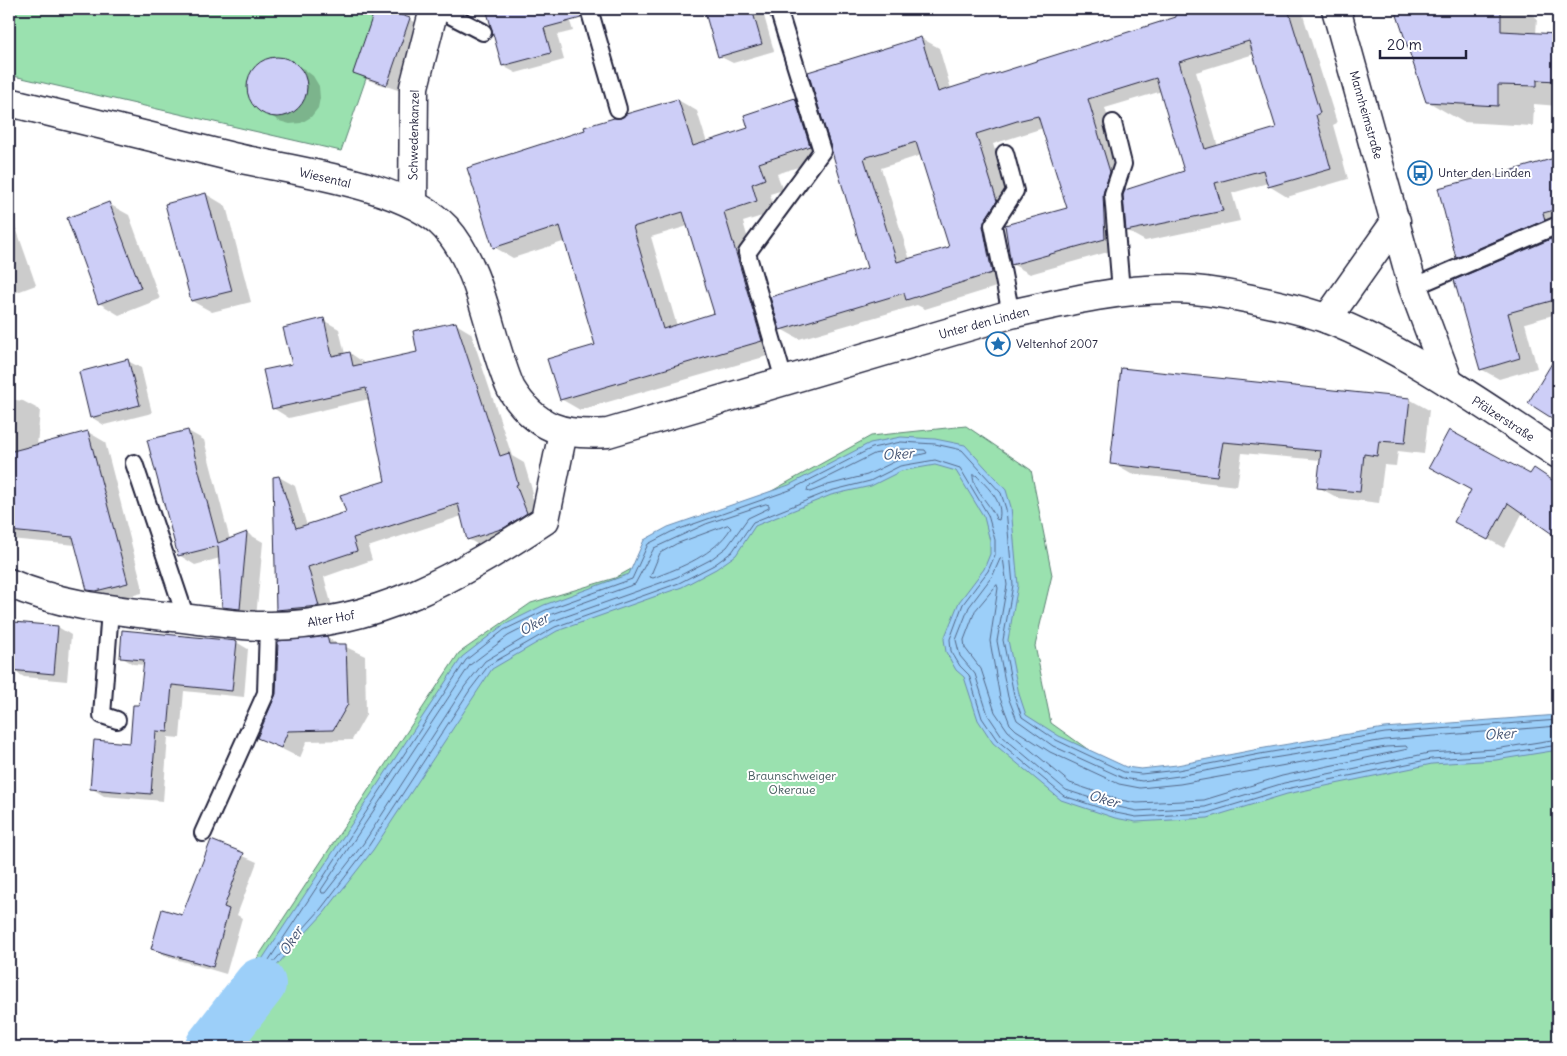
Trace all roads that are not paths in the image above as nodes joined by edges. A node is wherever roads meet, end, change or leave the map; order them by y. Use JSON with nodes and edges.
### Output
{"nodes":[{"id":1,"x":434,"y":9,"type":"edge"},
{"id":2,"x":438,"y":9,"type":"edge"},
{"id":3,"x":590,"y":9,"type":"edge"},
{"id":4,"x":778,"y":9,"type":"edge"},
{"id":5,"x":1336,"y":9,"type":"edge"},
{"id":6,"x":483,"y":32,"type":"dead end"},
{"id":7,"x":9,"y":102,"type":"edge"},
{"id":8,"x":618,"y":109,"type":"dead end"},
{"id":9,"x":1113,"y":123,"type":"dead end"},
{"id":10,"x":1005,"y":153,"type":"dead end"},
{"id":11,"x":413,"y":204,"type":"junction"},
{"id":12,"x":1396,"y":221,"type":"junction"},
{"id":13,"x":1558,"y":224,"type":"edge"},
{"id":14,"x":1413,"y":288,"type":"junction"},
{"id":15,"x":1121,"y":291,"type":"junction"},
{"id":16,"x":1011,"y":314,"type":"junction"},
{"id":17,"x":1327,"y":319,"type":"junction"},
{"id":18,"x":784,"y":380,"type":"junction"},
{"id":19,"x":1449,"y":384,"type":"junction"},
{"id":20,"x":521,"y":404,"type":"joint"},
{"id":21,"x":563,"y":432,"type":"junction"},
{"id":22,"x":1558,"y":454,"type":"edge"},
{"id":23,"x":134,"y":463,"type":"dead end"},
{"id":24,"x":9,"y":584,"type":"edge"},
{"id":25,"x":110,"y":610,"type":"junction"},
{"id":26,"x":186,"y":618,"type":"junction"},
{"id":27,"x":268,"y":626,"type":"junction"},
{"id":28,"x":117,"y":720,"type":"dead end"},
{"id":29,"x":203,"y":833,"type":"dead end"}],
"edges":[{"from":1,"to":11,"type":"street","name":"Schwedenkanzel"},
{"from":2,"to":6,"type":"lane"},
{"from":3,"to":8,"type":"lane"},
{"from":4,"to":18,"type":"lane"},
{"from":5,"to":12,"type":"street","name":"Mannheimstraße"},
{"from":7,"to":11,"type":"street","name":"Wiesental"},
{"from":9,"to":15,"type":"lane"},
{"from":10,"to":16,"type":"lane"},
{"from":11,"to":20,"type":"street","name":"Wiesental"},
{"from":12,"to":14,"type":"street","name":"Mannheimstraße"},
{"from":12,"to":17,"type":"street"},
{"from":13,"to":14,"type":"lane"},
{"from":14,"to":19,"type":"street","name":"Mannheimstraße"},
{"from":15,"to":16,"type":"street","name":"Unter den Linden"},
{"from":15,"to":17,"type":"street","name":"Unter den Linden"},
{"from":16,"to":18,"type":"street","name":"Unter den Linden"},
{"from":17,"to":19,"type":"street","name":"Unter den Linden"},
{"from":18,"to":21,"type":"street","name":"Unter den Linden"},
{"from":19,"to":22,"type":"street","name":"Pfälzerstraße"},
{"from":20,"to":21,"type":"street","name":"Unter den Linden"},
{"from":21,"to":27,"type":"street","name":"Alter Hof"},
{"from":23,"to":26,"type":"lane"},
{"from":24,"to":25,"type":"street","name":"Alter Hof"},
{"from":25,"to":26,"type":"street","name":"Alter Hof"},
{"from":25,"to":28,"type":"lane"},
{"from":26,"to":27,"type":"street","name":"Alter Hof"},
{"from":27,"to":29,"type":"lane"}]}
